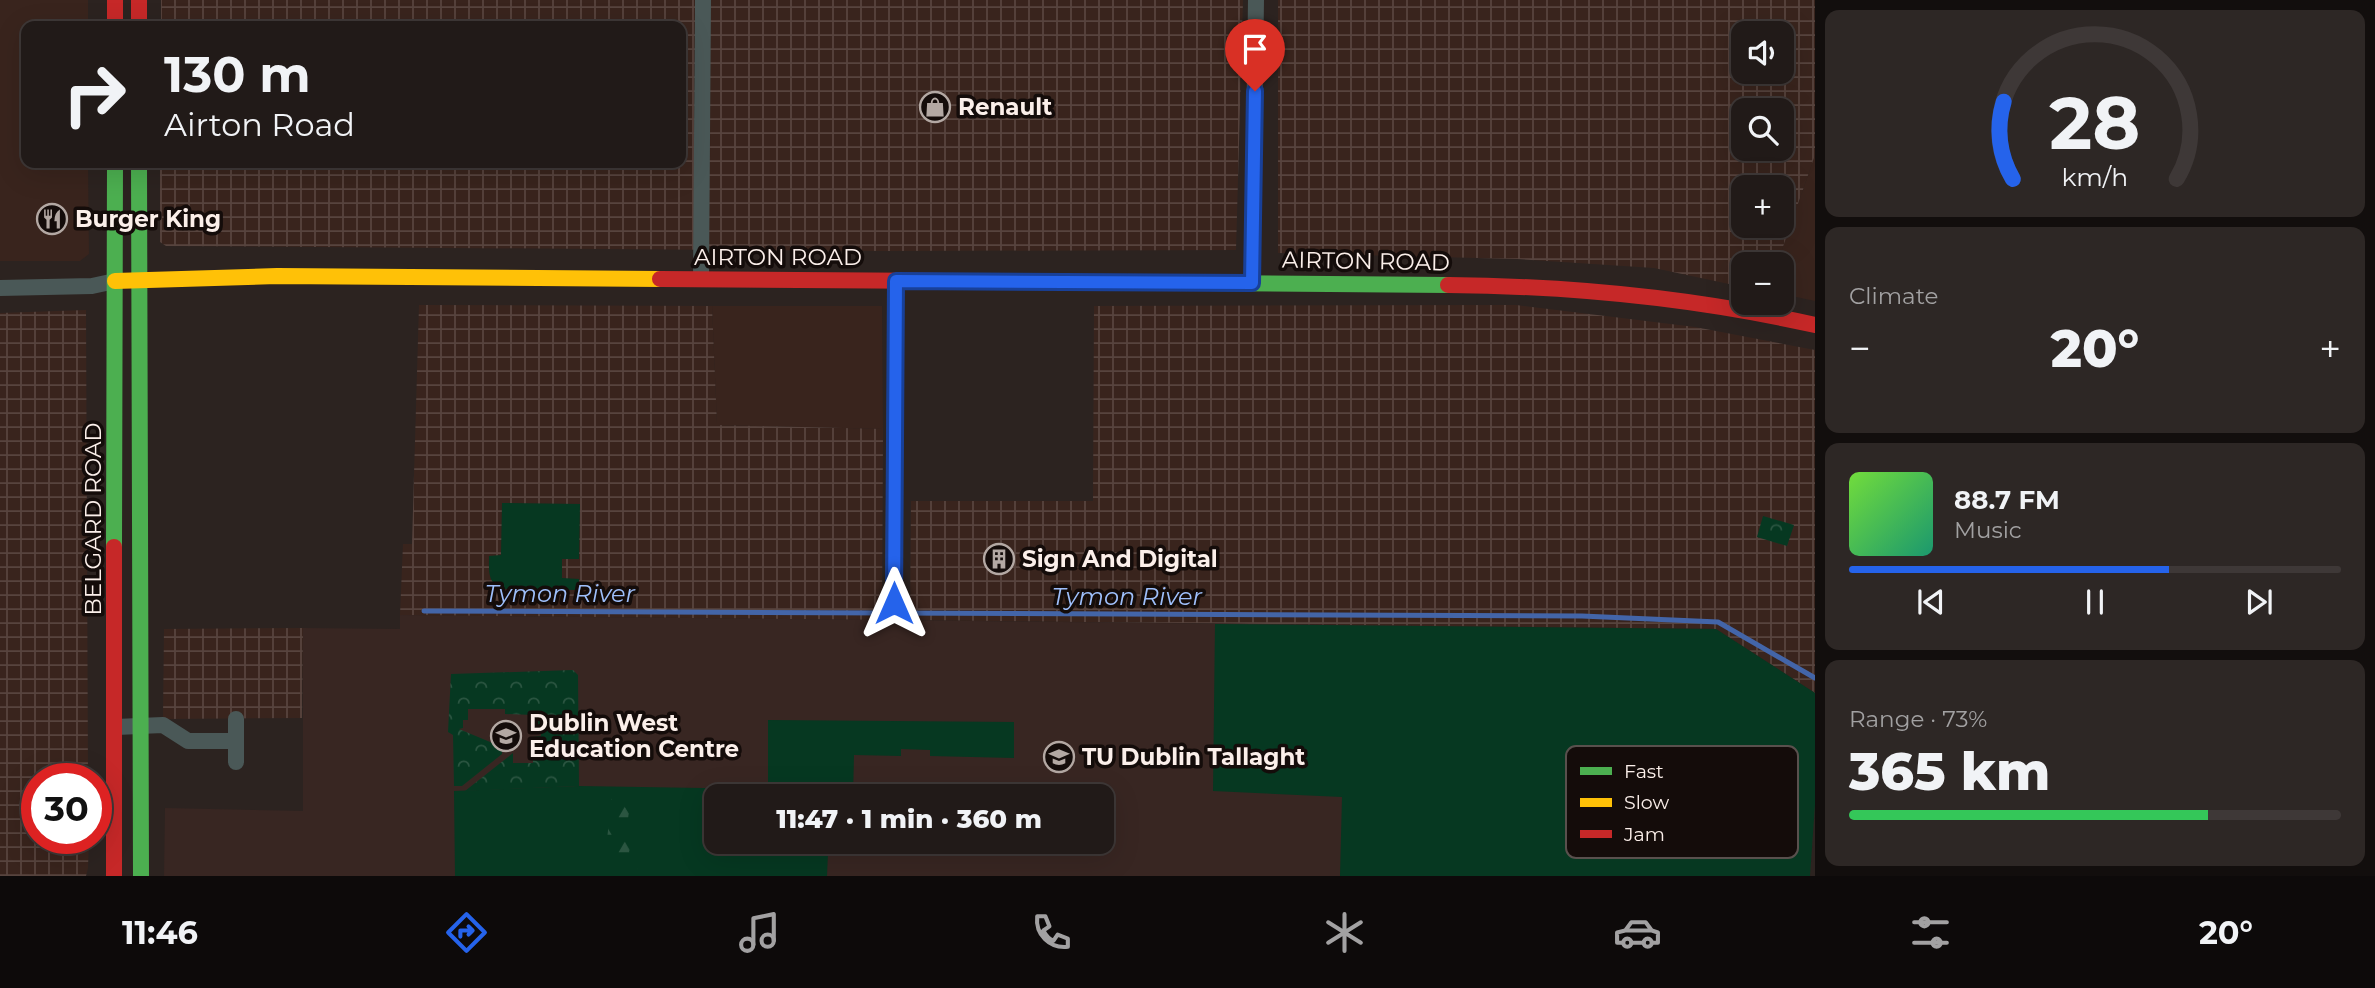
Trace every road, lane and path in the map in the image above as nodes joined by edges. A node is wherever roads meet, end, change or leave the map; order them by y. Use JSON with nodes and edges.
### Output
{"nodes":[{"id":1,"x":115,"y":0,"type":"edge"},
{"id":2,"x":139,"y":0,"type":"edge"},
{"id":3,"x":703,"y":0,"type":"edge"},
{"id":4,"x":1256,"y":0,"type":"edge"},
{"id":5,"x":115,"y":21,"type":"edge"},
{"id":6,"x":139,"y":21,"type":"edge"},
{"id":7,"x":115,"y":168,"type":"edge"},
{"id":8,"x":139,"y":168,"type":"edge"},
{"id":9,"x":701,"y":279,"type":"junction"},
{"id":10,"x":116,"y":281,"type":"junction"},
{"id":11,"x":139,"y":281,"type":"junction"},
{"id":12,"x":896,"y":281,"type":"junction"},
{"id":13,"x":1252,"y":283,"type":"junction"},
{"id":14,"x":0,"y":288,"type":"edge"},
{"id":15,"x":1815,"y":325,"type":"edge"},
{"id":16,"x":894,"y":603,"type":"dead end"},
{"id":17,"x":236,"y":719,"type":"dead end"},
{"id":18,"x":139,"y":726,"type":"junction"},
{"id":19,"x":116,"y":727,"type":"junction"},
{"id":20,"x":236,"y":741,"type":"junction"},
{"id":21,"x":236,"y":762,"type":"dead end"},
{"id":22,"x":114,"y":876,"type":"edge"},
{"id":23,"x":141,"y":876,"type":"edge"}],
"edges":[{"from":1,"to":5,"type":"street"},
{"from":2,"to":6,"type":"street"},
{"from":3,"to":9,"type":"street"},
{"from":4,"to":13,"type":"street"},
{"from":7,"to":10,"type":"street","name":"BELGARD ROAD"},
{"from":8,"to":11,"type":"street","name":"BELGARD ROAD"},
{"from":9,"to":11,"type":"street","name":"AIRTON ROAD"},
{"from":9,"to":12,"type":"street","name":"AIRTON ROAD"},
{"from":10,"to":11,"type":"street","name":"AIRTON ROAD"},
{"from":10,"to":14,"type":"street"},
{"from":10,"to":19,"type":"street","name":"BELGARD ROAD"},
{"from":11,"to":18,"type":"street","name":"BELGARD ROAD"},
{"from":12,"to":13,"type":"street","name":"AIRTON ROAD"},
{"from":12,"to":16,"type":"street"},
{"from":13,"to":15,"type":"street","name":"AIRTON ROAD"},
{"from":17,"to":20,"type":"street"},
{"from":18,"to":19,"type":"street"},
{"from":18,"to":20,"type":"street"},
{"from":18,"to":23,"type":"street","name":"BELGARD ROAD"},
{"from":19,"to":22,"type":"street","name":"BELGARD ROAD"},
{"from":20,"to":21,"type":"street"}]}
